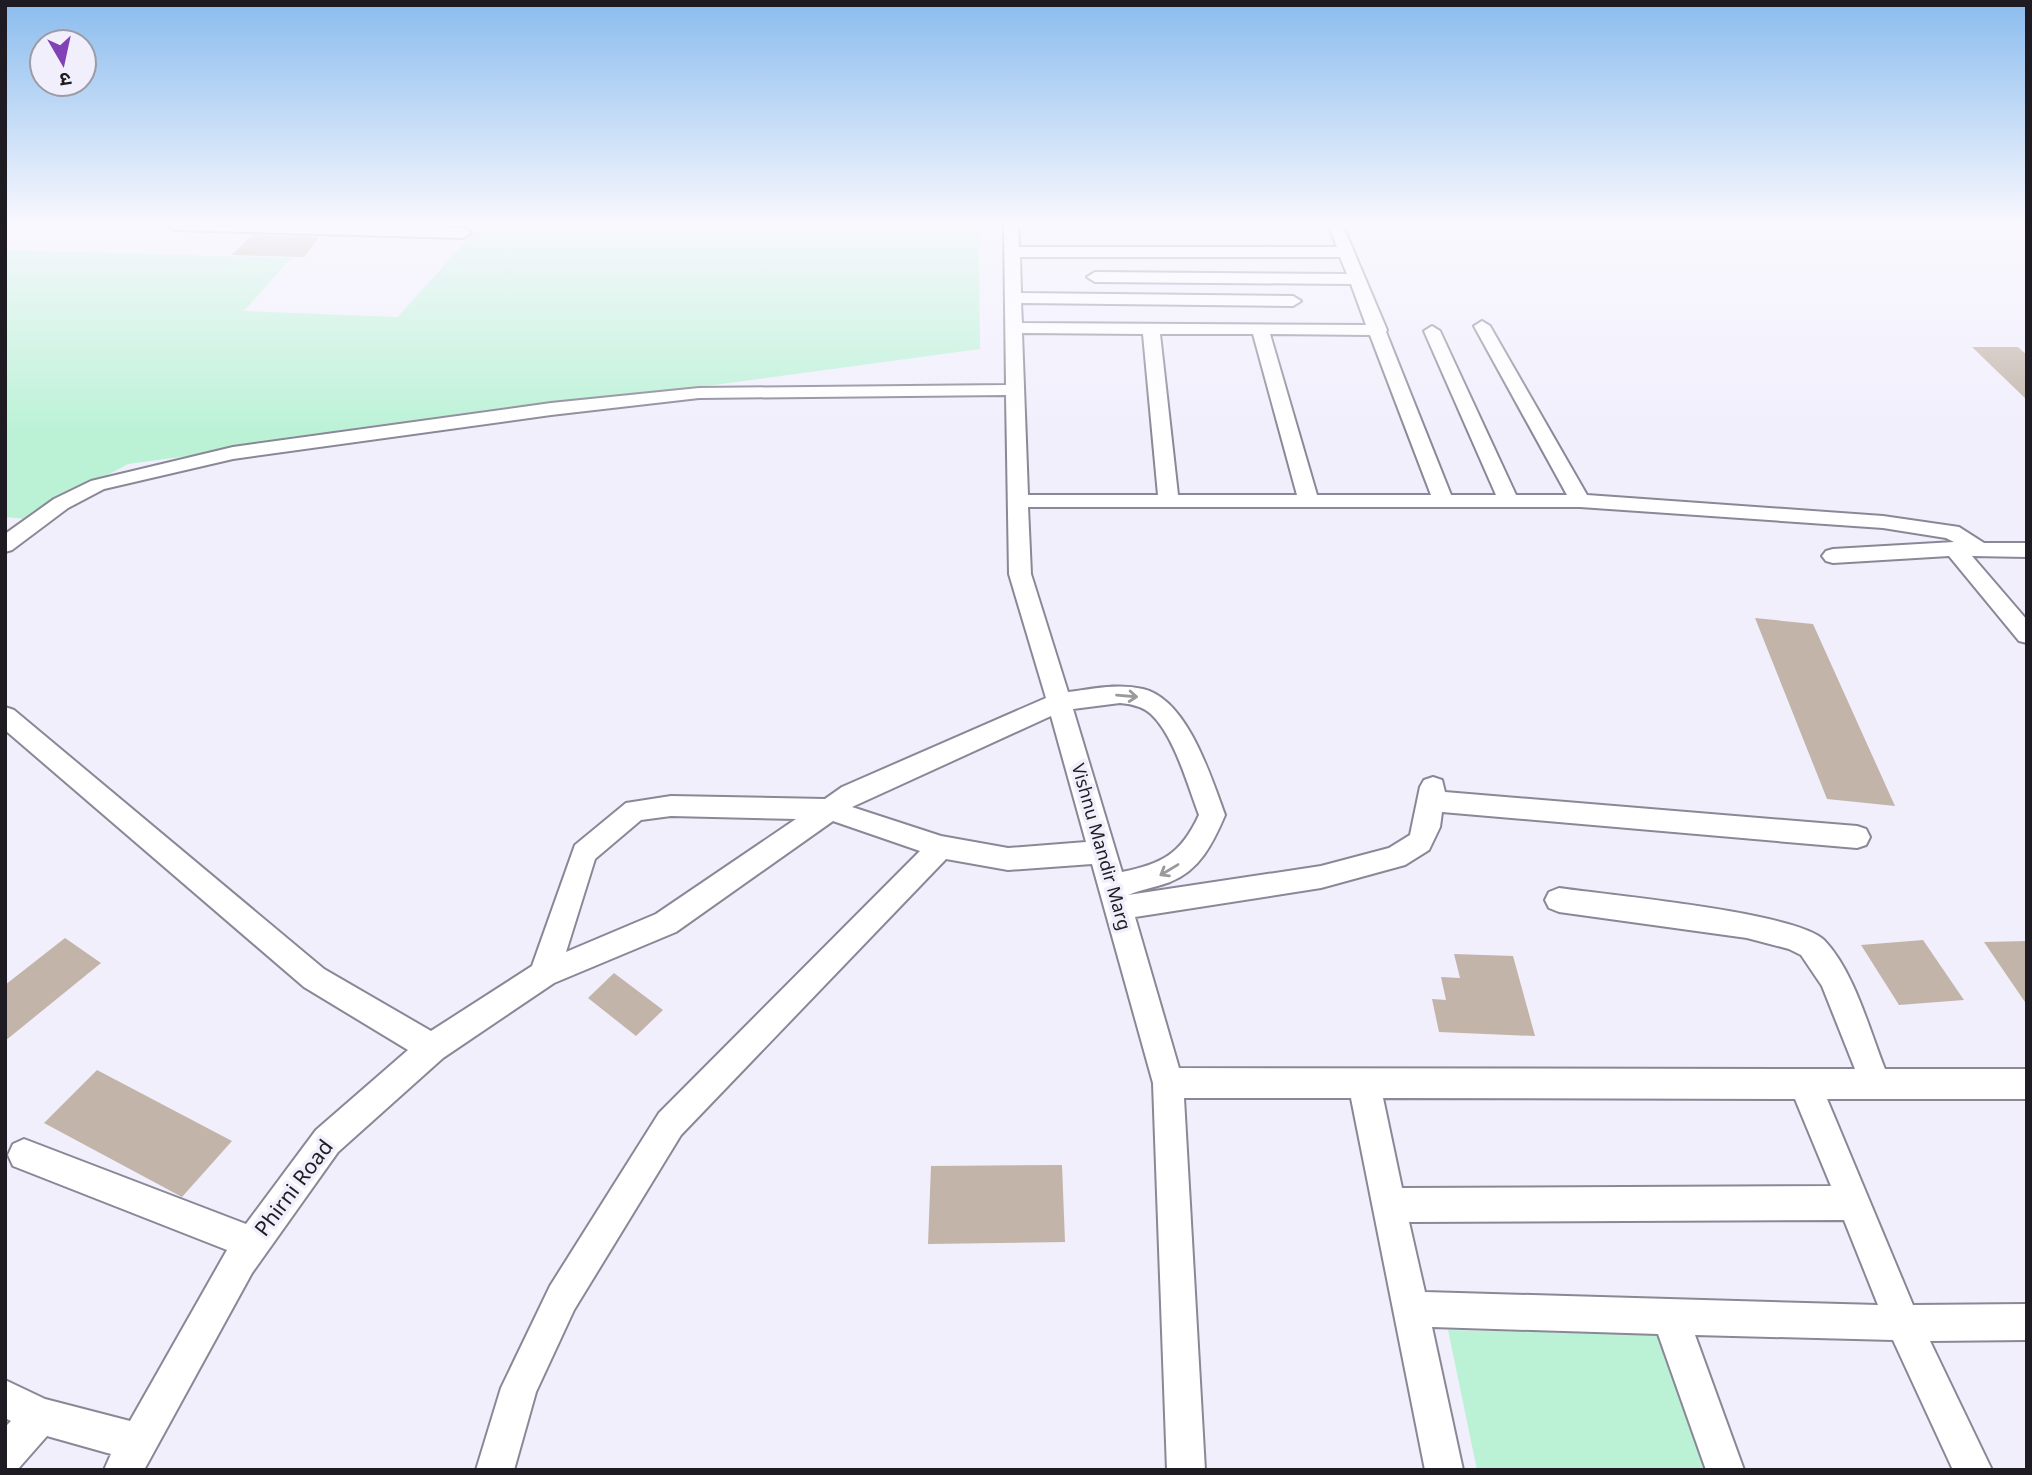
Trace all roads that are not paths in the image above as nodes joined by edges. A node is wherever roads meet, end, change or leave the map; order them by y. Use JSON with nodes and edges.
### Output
{"nodes":[{"id":1,"x":1011,"y":295,"type":"edge"},
{"id":2,"x":1365,"y":295,"type":"edge"},
{"id":3,"x":1011,"y":298,"type":"junction"},
{"id":4,"x":1293,"y":301,"type":"dead end"},
{"id":5,"x":1482,"y":326,"type":"dead end"},
{"id":6,"x":1012,"y":328,"type":"junction"},
{"id":7,"x":1151,"y":329,"type":"junction"},
{"id":8,"x":1260,"y":329,"type":"junction"},
{"id":9,"x":1379,"y":330,"type":"junction"},
{"id":10,"x":1432,"y":331,"type":"dead end"},
{"id":11,"x":1014,"y":390,"type":"junction"},
{"id":12,"x":1018,"y":501,"type":"junction"},
{"id":13,"x":1169,"y":501,"type":"junction"},
{"id":14,"x":1580,"y":501,"type":"junction"},
{"id":15,"x":1309,"y":502,"type":"junction"},
{"id":16,"x":1444,"y":502,"type":"junction"},
{"id":17,"x":1509,"y":502,"type":"junction"},
{"id":18,"x":5,"y":545,"type":"edge"},
{"id":19,"x":1954,"y":549,"type":"junction"},
{"id":20,"x":1981,"y":550,"type":"junction"},
{"id":21,"x":2027,"y":550,"type":"edge"},
{"id":22,"x":1833,"y":556,"type":"dead end"},
{"id":23,"x":2027,"y":635,"type":"edge"},
{"id":24,"x":1060,"y":702,"type":"junction"},
{"id":25,"x":5,"y":716,"type":"edge"},
{"id":26,"x":829,"y":810,"type":"junction"},
{"id":27,"x":1857,"y":837,"type":"dead end"},
{"id":28,"x":941,"y":847,"type":"junction"},
{"id":29,"x":1102,"y":852,"type":"junction"},
{"id":30,"x":1115,"y":897,"type":"junction"},
{"id":31,"x":1559,"y":900,"type":"dead end"},
{"id":32,"x":544,"y":974,"type":"junction"},
{"id":33,"x":432,"y":1048,"type":"junction"},
{"id":34,"x":1168,"y":1083,"type":"junction"},
{"id":35,"x":1364,"y":1083,"type":"junction"},
{"id":36,"x":1805,"y":1084,"type":"junction"},
{"id":37,"x":1876,"y":1084,"type":"junction"},
{"id":38,"x":2027,"y":1084,"type":"edge"},
{"id":39,"x":24,"y":1155,"type":"dead end"},
{"id":40,"x":1854,"y":1203,"type":"junction"},
{"id":41,"x":1391,"y":1205,"type":"junction"},
{"id":42,"x":252,"y":1243,"type":"junction"},
{"id":43,"x":1411,"y":1309,"type":"junction"},
{"id":44,"x":1670,"y":1316,"type":"junction"},
{"id":45,"x":2027,"y":1322,"type":"edge"},
{"id":46,"x":1903,"y":1323,"type":"junction"},
{"id":47,"x":5,"y":1398,"type":"edge"},
{"id":48,"x":40,"y":1416,"type":"junction"},
{"id":49,"x":5,"y":1456,"type":"edge"},
{"id":50,"x":130,"y":1456,"type":"edge"},
{"id":51,"x":495,"y":1470,"type":"edge"},
{"id":52,"x":1186,"y":1470,"type":"edge"},
{"id":53,"x":1444,"y":1470,"type":"edge"},
{"id":54,"x":1725,"y":1470,"type":"edge"},
{"id":55,"x":1973,"y":1470,"type":"edge"}],
"edges":[{"from":1,"to":3,"type":"street","name":"Vishnu Mandir Marg"},
{"from":2,"to":9,"type":"street"},
{"from":3,"to":4,"type":"street"},
{"from":3,"to":6,"type":"street","name":"Vishnu Mandir Marg"},
{"from":5,"to":14,"type":"street"},
{"from":6,"to":7,"type":"street"},
{"from":6,"to":11,"type":"street","name":"Vishnu Mandir Marg"},
{"from":7,"to":8,"type":"street"},
{"from":7,"to":13,"type":"street"},
{"from":8,"to":9,"type":"street"},
{"from":8,"to":15,"type":"street"},
{"from":9,"to":16,"type":"street"},
{"from":10,"to":17,"type":"street"},
{"from":11,"to":12,"type":"street","name":"Vishnu Mandir Marg"},
{"from":11,"to":18,"type":"street"},
{"from":12,"to":13,"type":"street"},
{"from":12,"to":24,"type":"street","name":"Vishnu Mandir Marg"},
{"from":13,"to":15,"type":"street"},
{"from":14,"to":17,"type":"street"},
{"from":14,"to":20,"type":"street"},
{"from":15,"to":16,"type":"street"},
{"from":16,"to":17,"type":"street"},
{"from":19,"to":20,"type":"street"},
{"from":19,"to":22,"type":"street"},
{"from":19,"to":23,"type":"street"},
{"from":20,"to":21,"type":"street"},
{"from":24,"to":26,"type":"street","name":"Phirni Road"},
{"from":24,"to":29,"type":"street","name":"Vishnu Mandir Marg"},
{"from":24,"to":30,"type":"street","name":"Phirni Road","one_way":true},
{"from":25,"to":33,"type":"street"},
{"from":26,"to":28,"type":"street"},
{"from":26,"to":32,"type":"street","name":"Phirni Road"},
{"from":26,"to":32,"type":"street"},
{"from":27,"to":30,"type":"street"},
{"from":28,"to":29,"type":"street"},
{"from":28,"to":51,"type":"street"},
{"from":29,"to":30,"type":"street","name":"Vishnu Mandir Marg"},
{"from":30,"to":34,"type":"street","name":"Vishnu Mandir Marg"},
{"from":31,"to":37,"type":"street"},
{"from":32,"to":33,"type":"street","name":"Phirni Road"},
{"from":33,"to":42,"type":"street","name":"Phirni Road"},
{"from":34,"to":35,"type":"street"},
{"from":34,"to":52,"type":"street","name":"Vishnu Mandir Marg"},
{"from":35,"to":36,"type":"street"},
{"from":35,"to":41,"type":"street"},
{"from":36,"to":37,"type":"street"},
{"from":36,"to":40,"type":"street"},
{"from":37,"to":38,"type":"street"},
{"from":39,"to":42,"type":"street"},
{"from":40,"to":41,"type":"street"},
{"from":40,"to":46,"type":"street"},
{"from":41,"to":43,"type":"street"},
{"from":42,"to":50,"type":"street","name":"Phirni Road"},
{"from":43,"to":44,"type":"street"},
{"from":43,"to":53,"type":"street"},
{"from":44,"to":46,"type":"street"},
{"from":44,"to":54,"type":"street"},
{"from":45,"to":46,"type":"street"},
{"from":46,"to":55,"type":"street"},
{"from":47,"to":48,"type":"street"},
{"from":48,"to":49,"type":"street"},
{"from":48,"to":50,"type":"street"}]}
